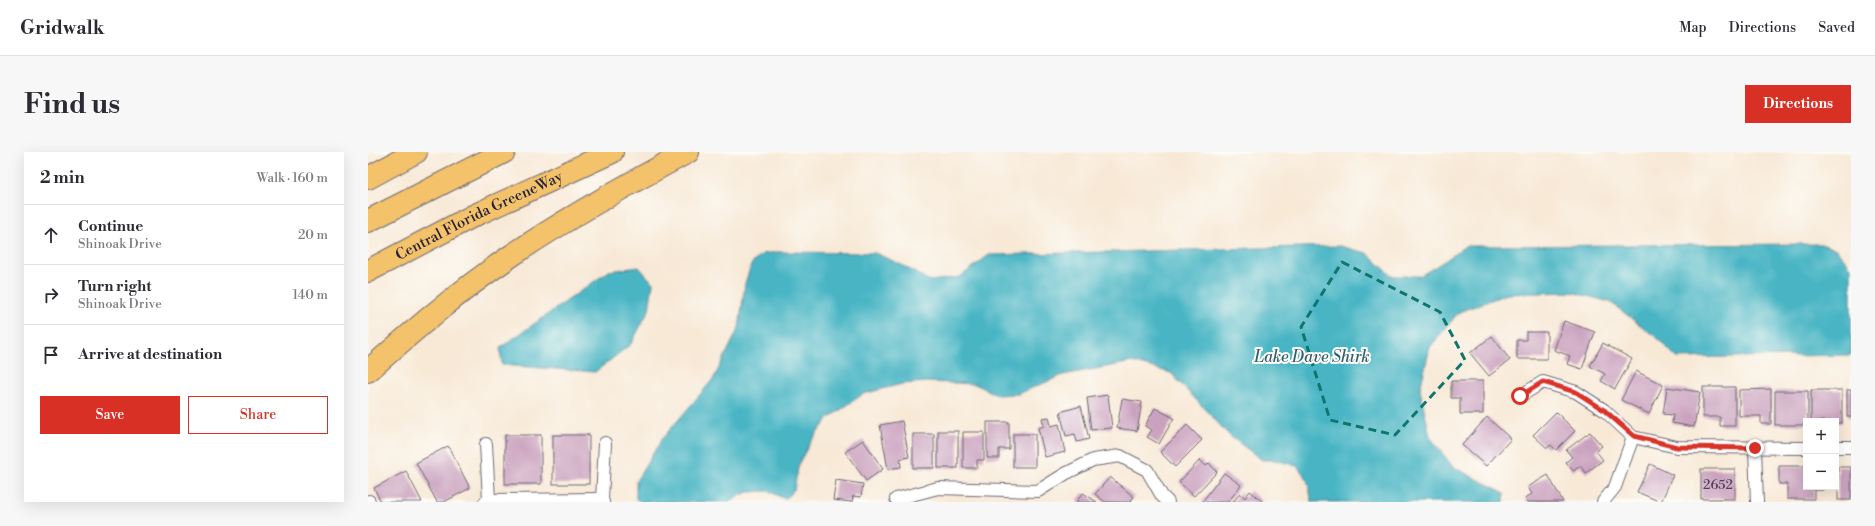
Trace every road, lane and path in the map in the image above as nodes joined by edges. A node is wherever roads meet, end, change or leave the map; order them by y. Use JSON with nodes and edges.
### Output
{"nodes":[{"id":1,"x":416,"y":152,"type":"edge"},
{"id":2,"x":504,"y":152,"type":"edge"},
{"id":3,"x":612,"y":152,"type":"edge"},
{"id":4,"x":688,"y":152,"type":"edge"},
{"id":5,"x":368,"y":178,"type":"edge"},
{"id":6,"x":368,"y":221,"type":"edge"},
{"id":7,"x":368,"y":271,"type":"edge"},
{"id":8,"x":368,"y":371,"type":"edge"},
{"id":9,"x":1520,"y":396,"type":"dead end"},
{"id":10,"x":1634,"y":436,"type":"junction"},
{"id":11,"x":606,"y":443,"type":"dead end"},
{"id":12,"x":486,"y":444,"type":"dead end"},
{"id":13,"x":1839,"y":447,"type":"edge"},
{"id":14,"x":1851,"y":447,"type":"edge"},
{"id":15,"x":1755,"y":448,"type":"junction"},
{"id":16,"x":1803,"y":448,"type":"edge"},
{"id":17,"x":1039,"y":496,"type":"edge"},
{"id":18,"x":896,"y":499,"type":"dead end"},
{"id":19,"x":602,"y":500,"type":"edge"},
{"id":20,"x":487,"y":501,"type":"edge"},
{"id":21,"x":1168,"y":502,"type":"edge"},
{"id":22,"x":1603,"y":502,"type":"edge"},
{"id":23,"x":1757,"y":502,"type":"edge"}],
"edges":[{"from":1,"to":5,"type":"highway"},
{"from":2,"to":6,"type":"highway"},
{"from":3,"to":7,"type":"highway","name":"Central Florida GreeneWay"},
{"from":4,"to":8,"type":"highway"},
{"from":9,"to":10,"type":"street"},
{"from":10,"to":15,"type":"street"},
{"from":10,"to":22,"type":"street"},
{"from":11,"to":19,"type":"street"},
{"from":12,"to":20,"type":"street"},
{"from":13,"to":14,"type":"street"},
{"from":15,"to":16,"type":"street"},
{"from":15,"to":23,"type":"street"},
{"from":17,"to":18,"type":"street"},
{"from":17,"to":21,"type":"street"},
{"from":19,"to":20,"type":"street"}]}
